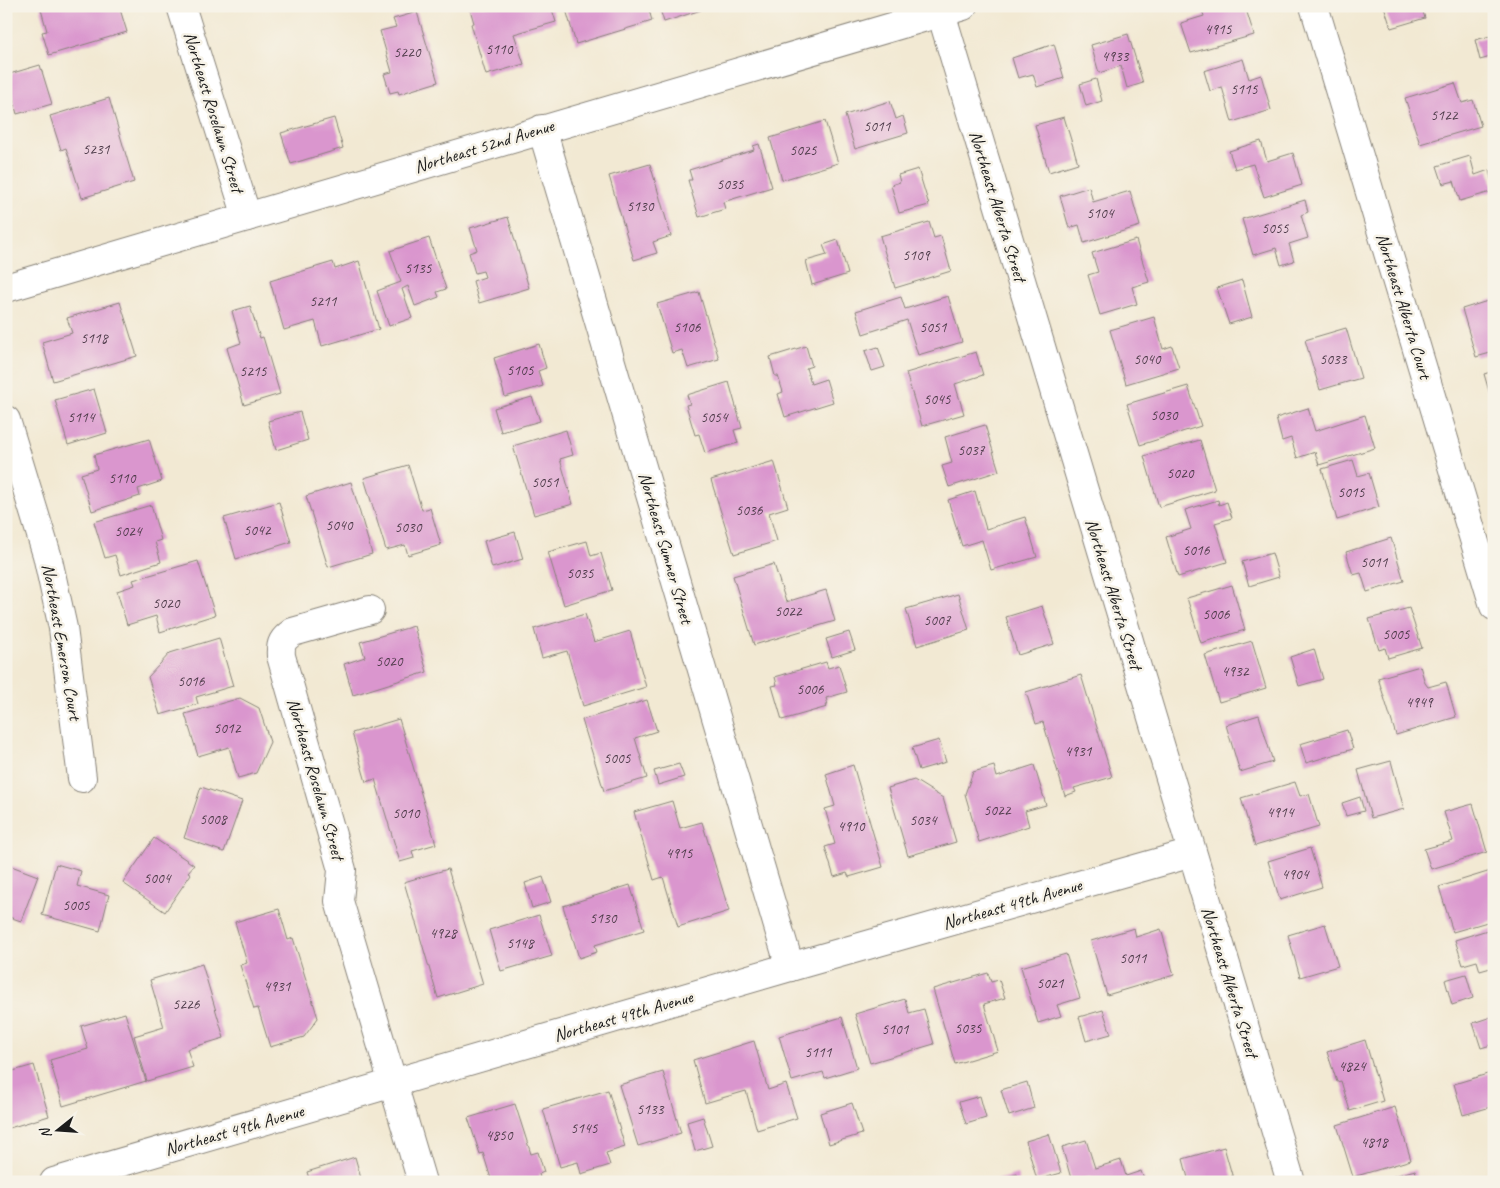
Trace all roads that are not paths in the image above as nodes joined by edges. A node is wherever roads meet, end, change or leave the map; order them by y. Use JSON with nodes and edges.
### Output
{"nodes":[{"id":1,"x":182,"y":6,"type":"edge"},
{"id":2,"x":1314,"y":6,"type":"edge"},
{"id":3,"x":947,"y":8,"type":"edge"},
{"id":4,"x":542,"y":129,"type":"junction"},
{"id":5,"x":247,"y":217,"type":"junction"},
{"id":6,"x":6,"y":288,"type":"edge"},
{"id":7,"x":6,"y":420,"type":"edge"},
{"id":8,"x":1494,"y":606,"type":"edge"},
{"id":9,"x":370,"y":610,"type":"dead end"},
{"id":10,"x":82,"y":778,"type":"dead end"},
{"id":11,"x":1192,"y":853,"type":"junction"},
{"id":12,"x":790,"y":967,"type":"junction"},
{"id":13,"x":393,"y":1083,"type":"junction"},
{"id":14,"x":54,"y":1182,"type":"edge"},
{"id":15,"x":422,"y":1182,"type":"edge"},
{"id":16,"x":1291,"y":1182,"type":"edge"}],
"edges":[{"from":1,"to":5,"type":"street","name":"Northeast Roselawn Street"},
{"from":2,"to":8,"type":"street","name":"Northeast Alberta Court"},
{"from":3,"to":4,"type":"street","name":"Northeast 52nd Avenue"},
{"from":3,"to":11,"type":"street","name":"Northeast Alberta Street"},
{"from":4,"to":5,"type":"street","name":"Northeast 52nd Avenue"},
{"from":4,"to":12,"type":"street","name":"Northeast Sumner Street"},
{"from":5,"to":6,"type":"street","name":"Northeast 52nd Avenue"},
{"from":7,"to":10,"type":"street","name":"Northeast Emerson Court"},
{"from":9,"to":13,"type":"street","name":"Northeast Roselawn Street"},
{"from":11,"to":12,"type":"street","name":"Northeast 49th Avenue"},
{"from":11,"to":16,"type":"street","name":"Northeast Alberta Street"},
{"from":12,"to":13,"type":"street","name":"Northeast 49th Avenue"},
{"from":13,"to":14,"type":"street","name":"Northeast 49th Avenue"},
{"from":13,"to":15,"type":"street","name":"Northeast Roselawn Street"}]}
